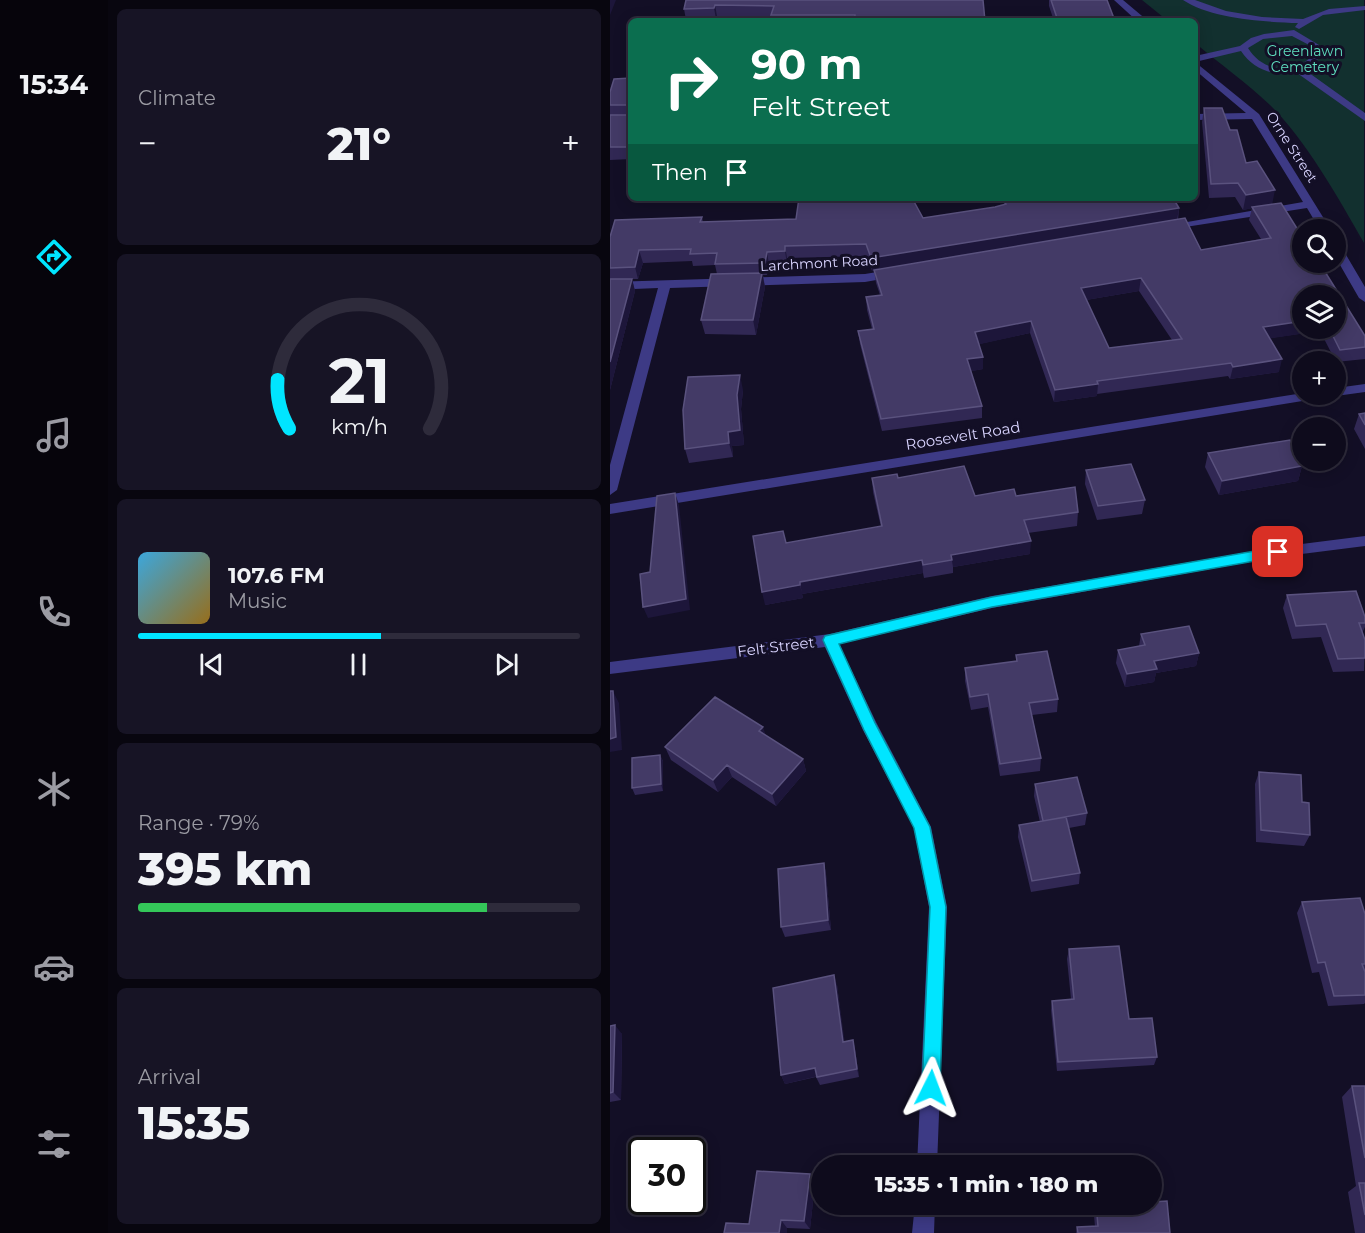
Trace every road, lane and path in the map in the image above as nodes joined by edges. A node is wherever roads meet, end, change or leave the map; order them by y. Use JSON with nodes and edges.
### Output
{"nodes":[{"id":1,"x":1118,"y":0,"type":"edge"},
{"id":2,"x":1187,"y":0,"type":"edge"},
{"id":3,"x":1364,"y":8,"type":"edge"},
{"id":4,"x":1139,"y":18,"type":"edge"},
{"id":5,"x":1304,"y":21,"type":"junction"},
{"id":6,"x":1294,"y":33,"type":"junction"},
{"id":7,"x":1243,"y":48,"type":"junction"},
{"id":8,"x":1198,"y":57,"type":"edge"},
{"id":9,"x":1198,"y":68,"type":"edge"},
{"id":10,"x":1299,"y":70,"type":"junction"},
{"id":11,"x":1255,"y":116,"type":"junction"},
{"id":12,"x":1198,"y":117,"type":"edge"},
{"id":13,"x":1364,"y":118,"type":"edge"},
{"id":14,"x":1311,"y":204,"type":"junction"},
{"id":15,"x":1320,"y":219,"type":"edge"},
{"id":16,"x":1161,"y":230,"type":"edge"},
{"id":17,"x":1346,"y":266,"type":"edge"},
{"id":18,"x":910,"y":270,"type":"edge"},
{"id":19,"x":665,"y":284,"type":"junction"},
{"id":20,"x":610,"y":286,"type":"edge"},
{"id":21,"x":1364,"y":298,"type":"edge"},
{"id":22,"x":1364,"y":388,"type":"edge"},
{"id":23,"x":1346,"y":391,"type":"edge"},
{"id":24,"x":1292,"y":399,"type":"edge"},
{"id":25,"x":610,"y":490,"type":"edge"},
{"id":26,"x":610,"y":509,"type":"edge"},
{"id":27,"x":1364,"y":541,"type":"edge"},
{"id":28,"x":830,"y":640,"type":"junction"},
{"id":29,"x":610,"y":669,"type":"edge"},
{"id":30,"x":927,"y":1155,"type":"edge"},
{"id":31,"x":924,"y":1215,"type":"edge"},
{"id":32,"x":923,"y":1233,"type":"edge"}],
"edges":[{"from":1,"to":4,"type":"street"},
{"from":2,"to":5,"type":"lane"},
{"from":3,"to":5,"type":"lane"},
{"from":5,"to":6,"type":"lane"},
{"from":6,"to":7,"type":"lane"},
{"from":6,"to":10,"type":"lane"},
{"from":7,"to":8,"type":"lane"},
{"from":7,"to":10,"type":"lane"},
{"from":9,"to":11,"type":"street","name":"Orne Street"},
{"from":10,"to":13,"type":"lane"},
{"from":11,"to":12,"type":"street"},
{"from":11,"to":14,"type":"street","name":"Orne Street"},
{"from":14,"to":15,"type":"street","name":"Orne Street"},
{"from":14,"to":16,"type":"street"},
{"from":17,"to":21,"type":"street"},
{"from":18,"to":19,"type":"street","name":"Larchmont Road"},
{"from":19,"to":20,"type":"street","name":"Larchmont Road"},
{"from":19,"to":25,"type":"street"},
{"from":22,"to":23,"type":"street"},
{"from":24,"to":26,"type":"street","name":"Roosevelt Road"},
{"from":27,"to":28,"type":"street","name":"Felt Street"},
{"from":28,"to":29,"type":"street","name":"Felt Street"},
{"from":28,"to":30,"type":"street"},
{"from":31,"to":32,"type":"street"}]}
